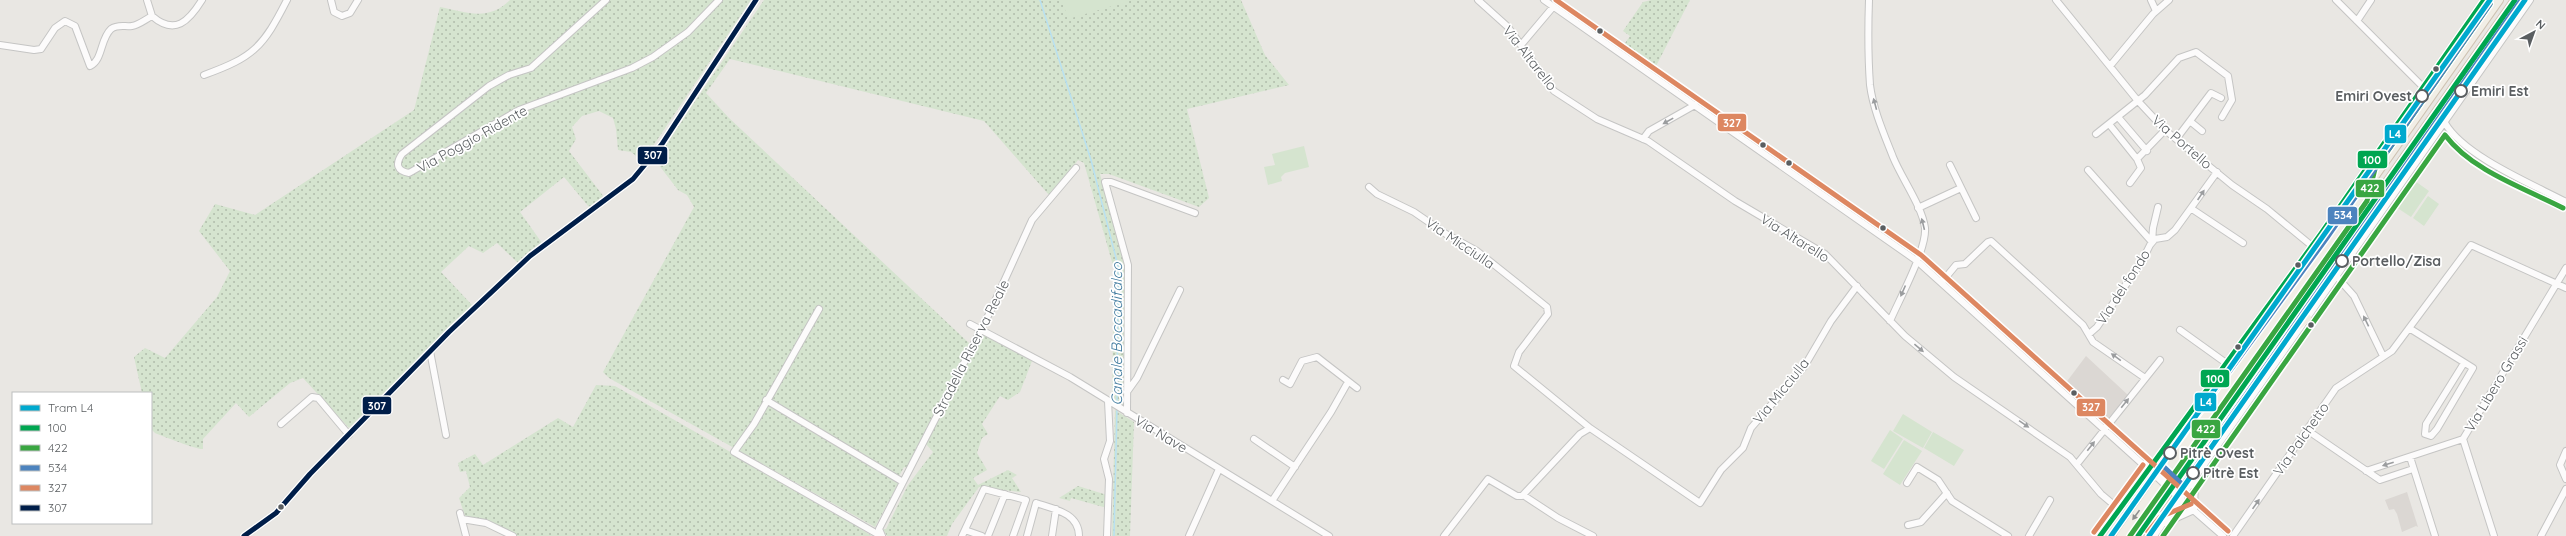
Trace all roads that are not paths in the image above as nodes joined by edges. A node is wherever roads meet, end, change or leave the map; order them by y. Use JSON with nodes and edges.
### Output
{"nodes":[{"id":1,"x":147,"y":0,"type":"edge"},
{"id":2,"x":202,"y":0,"type":"edge"},
{"id":3,"x":287,"y":0,"type":"edge"},
{"id":4,"x":331,"y":0,"type":"edge"},
{"id":5,"x":358,"y":0,"type":"edge"},
{"id":6,"x":606,"y":0,"type":"edge"},
{"id":7,"x":718,"y":0,"type":"edge"},
{"id":8,"x":756,"y":0,"type":"edge"},
{"id":9,"x":1478,"y":0,"type":"edge"},
{"id":10,"x":1544,"y":0,"type":"edge"},
{"id":11,"x":1869,"y":0,"type":"edge"},
{"id":12,"x":2056,"y":0,"type":"edge"},
{"id":13,"x":2152,"y":0,"type":"edge"},
{"id":14,"x":2169,"y":0,"type":"edge"},
{"id":15,"x":2336,"y":0,"type":"edge"},
{"id":16,"x":2371,"y":0,"type":"edge"},
{"id":17,"x":2484,"y":0,"type":"edge"},
{"id":18,"x":2499,"y":0,"type":"edge"},
{"id":19,"x":2515,"y":0,"type":"edge"},
{"id":20,"x":2530,"y":0,"type":"edge"},
{"id":21,"x":1553,"y":7,"type":"junction"},
{"id":22,"x":2156,"y":11,"type":"junction"},
{"id":23,"x":152,"y":16,"type":"junction"},
{"id":24,"x":2357,"y":21,"type":"junction"},
{"id":25,"x":0,"y":45,"type":"edge"},
{"id":26,"x":1521,"y":45,"type":"junction"},
{"id":27,"x":2110,"y":66,"type":"junction"},
{"id":28,"x":204,"y":75,"type":"dead end"},
{"id":29,"x":2424,"y":87,"type":"junction"},
{"id":30,"x":2221,"y":98,"type":"dead end"},
{"id":31,"x":2138,"y":101,"type":"junction"},
{"id":32,"x":1695,"y":105,"type":"junction"},
{"id":33,"x":2118,"y":117,"type":"junction"},
{"id":34,"x":2222,"y":117,"type":"dead end"},
{"id":35,"x":2191,"y":122,"type":"junction"},
{"id":36,"x":2445,"y":123,"type":"junction"},
{"id":37,"x":2110,"y":124,"type":"junction"},
{"id":38,"x":2165,"y":130,"type":"junction"},
{"id":39,"x":2202,"y":131,"type":"dead end"},
{"id":40,"x":2096,"y":134,"type":"dead end"},
{"id":41,"x":2179,"y":137,"type":"junction"},
{"id":42,"x":1643,"y":139,"type":"junction"},
{"id":43,"x":2147,"y":151,"type":"junction"},
{"id":44,"x":2137,"y":159,"type":"junction"},
{"id":45,"x":1950,"y":165,"type":"dead end"},
{"id":46,"x":2368,"y":166,"type":"junction"},
{"id":47,"x":1076,"y":168,"type":"dead end"},
{"id":48,"x":2088,"y":170,"type":"dead end"},
{"id":49,"x":2217,"y":172,"type":"junction"},
{"id":50,"x":2130,"y":183,"type":"dead end"},
{"id":51,"x":1369,"y":187,"type":"dead end"},
{"id":52,"x":1961,"y":188,"type":"junction"},
{"id":53,"x":2361,"y":198,"type":"junction"},
{"id":54,"x":2566,"y":202,"type":"edge"},
{"id":55,"x":2158,"y":207,"type":"dead end"},
{"id":56,"x":1918,"y":208,"type":"junction"},
{"id":57,"x":2192,"y":209,"type":"junction"},
{"id":58,"x":1195,"y":213,"type":"dead end"},
{"id":59,"x":1976,"y":218,"type":"dead end"},
{"id":60,"x":2154,"y":241,"type":"junction"},
{"id":61,"x":2243,"y":243,"type":"dead end"},
{"id":62,"x":2312,"y":246,"type":"junction"},
{"id":63,"x":1917,"y":261,"type":"junction"},
{"id":64,"x":2566,"y":268,"type":"edge"},
{"id":65,"x":2337,"y":277,"type":"junction"},
{"id":66,"x":1942,"y":282,"type":"junction"},
{"id":67,"x":2556,"y":283,"type":"junction"},
{"id":68,"x":1857,"y":286,"type":"junction"},
{"id":69,"x":2566,"y":288,"type":"edge"},
{"id":70,"x":1180,"y":290,"type":"dead end"},
{"id":71,"x":819,"y":309,"type":"dead end"},
{"id":72,"x":2307,"y":318,"type":"junction"},
{"id":73,"x":1890,"y":322,"type":"junction"},
{"id":74,"x":970,"y":324,"type":"dead end"},
{"id":75,"x":2409,"y":328,"type":"junction"},
{"id":76,"x":980,"y":330,"type":"junction"},
{"id":77,"x":2180,"y":330,"type":"dead end"},
{"id":78,"x":2089,"y":334,"type":"junction"},
{"id":79,"x":2274,"y":345,"type":"junction"},
{"id":80,"x":430,"y":351,"type":"junction"},
{"id":81,"x":2383,"y":356,"type":"junction"},
{"id":82,"x":2160,"y":360,"type":"dead end"},
{"id":83,"x":2226,"y":363,"type":"junction"},
{"id":84,"x":2464,"y":363,"type":"junction"},
{"id":85,"x":2145,"y":378,"type":"junction"},
{"id":86,"x":1283,"y":380,"type":"dead end"},
{"id":87,"x":1348,"y":382,"type":"junction"},
{"id":88,"x":1357,"y":388,"type":"dead end"},
{"id":89,"x":1127,"y":392,"type":"junction"},
{"id":90,"x":766,"y":400,"type":"junction"},
{"id":91,"x":1110,"y":402,"type":"junction"},
{"id":92,"x":1124,"y":412,"type":"junction"},
{"id":93,"x":281,"y":424,"type":"dead end"},
{"id":94,"x":1590,"y":428,"type":"junction"},
{"id":95,"x":2105,"y":428,"type":"junction"},
{"id":96,"x":2307,"y":430,"type":"junction"},
{"id":97,"x":349,"y":435,"type":"junction"},
{"id":98,"x":446,"y":435,"type":"dead end"},
{"id":99,"x":1254,"y":439,"type":"dead end"},
{"id":100,"x":2463,"y":439,"type":"junction"},
{"id":101,"x":2566,"y":451,"type":"edge"},
{"id":102,"x":2410,"y":457,"type":"junction"},
{"id":103,"x":2157,"y":458,"type":"junction"},
{"id":104,"x":2077,"y":464,"type":"junction"},
{"id":105,"x":1295,"y":467,"type":"junction"},
{"id":106,"x":1219,"y":469,"type":"junction"},
{"id":107,"x":2413,"y":469,"type":"junction"},
{"id":108,"x":2149,"y":470,"type":"junction"},
{"id":109,"x":2366,"y":471,"type":"junction"},
{"id":110,"x":2159,"y":476,"type":"junction"},
{"id":111,"x":2566,"y":478,"type":"edge"},
{"id":112,"x":2195,"y":479,"type":"junction"},
{"id":113,"x":903,"y":482,"type":"junction"},
{"id":114,"x":1906,"y":483,"type":"dead end"},
{"id":115,"x":2566,"y":489,"type":"edge"},
{"id":116,"x":2177,"y":492,"type":"junction"},
{"id":117,"x":2186,"y":493,"type":"junction"},
{"id":118,"x":1005,"y":494,"type":"junction"},
{"id":119,"x":1947,"y":494,"type":"junction"},
{"id":120,"x":1523,"y":495,"type":"junction"},
{"id":121,"x":2181,"y":499,"type":"junction"},
{"id":122,"x":2050,"y":500,"type":"dead end"},
{"id":123,"x":1272,"y":501,"type":"junction"},
{"id":124,"x":1056,"y":509,"type":"junction"},
{"id":125,"x":2120,"y":510,"type":"junction"},
{"id":126,"x":2194,"y":510,"type":"junction"},
{"id":127,"x":2164,"y":523,"type":"junction"},
{"id":128,"x":1908,"y":525,"type":"dead end"},
{"id":129,"x":965,"y":530,"type":"junction"},
{"id":130,"x":2540,"y":534,"type":"edge"},
{"id":131,"x":1326,"y":535,"type":"edge"},
{"id":132,"x":244,"y":536,"type":"edge"},
{"id":133,"x":466,"y":536,"type":"edge"},
{"id":134,"x":512,"y":536,"type":"edge"},
{"id":135,"x":882,"y":536,"type":"edge"},
{"id":136,"x":962,"y":536,"type":"edge"},
{"id":137,"x":982,"y":536,"type":"edge"},
{"id":138,"x":988,"y":536,"type":"edge"},
{"id":139,"x":1013,"y":536,"type":"edge"},
{"id":140,"x":1027,"y":536,"type":"edge"},
{"id":141,"x":1052,"y":536,"type":"edge"},
{"id":142,"x":1079,"y":536,"type":"edge"},
{"id":143,"x":1107,"y":536,"type":"edge"},
{"id":144,"x":1189,"y":536,"type":"edge"},
{"id":145,"x":1444,"y":536,"type":"edge"},
{"id":146,"x":1593,"y":536,"type":"edge"},
{"id":147,"x":2008,"y":536,"type":"edge"},
{"id":148,"x":2029,"y":536,"type":"edge"},
{"id":149,"x":2100,"y":536,"type":"edge"},
{"id":150,"x":2121,"y":536,"type":"edge"},
{"id":151,"x":2138,"y":536,"type":"edge"},
{"id":152,"x":2154,"y":536,"type":"edge"},
{"id":153,"x":2223,"y":536,"type":"edge"},
{"id":154,"x":2233,"y":536,"type":"edge"},
{"id":155,"x":2435,"y":536,"type":"edge"},
{"id":156,"x":2494,"y":536,"type":"edge"}],
"edges":[{"from":1,"to":23,"type":"street"},
{"from":2,"to":23,"type":"street"},
{"from":3,"to":28,"type":"street"},
{"from":4,"to":5,"type":"street"},
{"from":6,"to":7,"type":"street","name":"Via Poggio Ridente"},
{"from":8,"to":80,"type":"street"},
{"from":9,"to":26,"type":"street","name":"Via Altarello"},
{"from":10,"to":21,"type":"street"},
{"from":56,"to":11,"type":"street","one_way":true},
{"from":12,"to":27,"type":"street","name":"Via Portello"},
{"from":13,"to":22,"type":"street"},
{"from":14,"to":22,"type":"street"},
{"from":15,"to":24,"type":"street"},
{"from":16,"to":24,"type":"street"},
{"from":17,"to":29,"type":"street"},
{"from":18,"to":53,"type":"main road"},
{"from":19,"to":79,"type":"main road"},
{"from":20,"to":36,"type":"street"},
{"from":21,"to":26,"type":"street"},
{"from":21,"to":32,"type":"street"},
{"from":22,"to":27,"type":"street"},
{"from":23,"to":25,"type":"street"},
{"from":24,"to":29,"type":"street"},
{"from":26,"to":42,"type":"street","name":"Via Altarello"},
{"from":27,"to":31,"type":"street","name":"Via Portello"},
{"from":29,"to":46,"type":"street"},
{"from":30,"to":35,"type":"street"},
{"from":31,"to":33,"type":"street"},
{"from":31,"to":34,"type":"street"},
{"from":31,"to":38,"type":"street","name":"Via Portello"},
{"from":32,"to":42,"type":"street","one_way":true},
{"from":32,"to":63,"type":"street"},
{"from":33,"to":37,"type":"street"},
{"from":33,"to":43,"type":"street"},
{"from":35,"to":39,"type":"street"},
{"from":35,"to":41,"type":"street"},
{"from":36,"to":54,"type":"street"},
{"from":36,"to":65,"type":"street"},
{"from":37,"to":40,"type":"street"},
{"from":37,"to":44,"type":"street"},
{"from":38,"to":41,"type":"street","name":"Via Portello"},
{"from":38,"to":43,"type":"street"},
{"from":41,"to":49,"type":"street","name":"Via Portello"},
{"from":42,"to":68,"type":"street","name":"Via Altarello"},
{"from":43,"to":44,"type":"street"},
{"from":44,"to":50,"type":"street"},
{"from":45,"to":52,"type":"street"},
{"from":46,"to":53,"type":"main road"},
{"from":46,"to":62,"type":"street"},
{"from":47,"to":76,"type":"street","name":"Stradella Riserva Reale"},
{"from":48,"to":60,"type":"street"},
{"from":57,"to":49,"type":"street","one_way":true},
{"from":49,"to":62,"type":"street","name":"Via Portello"},
{"from":51,"to":94,"type":"street","name":"Via Micciulla"},
{"from":52,"to":56,"type":"street"},
{"from":52,"to":59,"type":"street"},
{"from":53,"to":150,"type":"main road","one_way":true},
{"from":55,"to":60,"type":"street"},
{"from":63,"to":56,"type":"street","one_way":true},
{"from":57,"to":60,"type":"street"},
{"from":57,"to":61,"type":"street"},
{"from":58,"to":89,"type":"street"},
{"from":60,"to":78,"type":"street","name":"Via del fondo"},
{"from":62,"to":83,"type":"street"},
{"from":63,"to":66,"type":"street"},
{"from":63,"to":73,"type":"street","one_way":true},
{"from":64,"to":67,"type":"street","name":"Via Libero Grassi"},
{"from":65,"to":72,"type":"street"},
{"from":81,"to":65,"type":"street","one_way":true},
{"from":66,"to":78,"type":"street"},
{"from":66,"to":95,"type":"street"},
{"from":67,"to":69,"type":"street"},
{"from":67,"to":75,"type":"street","name":"Via Palchetto"},
{"from":67,"to":100,"type":"street","name":"Via Libero Grassi"},
{"from":68,"to":73,"type":"street","name":"Via Altarello"},
{"from":68,"to":94,"type":"street","name":"Via Micciulla"},
{"from":70,"to":89,"type":"street"},
{"from":71,"to":90,"type":"street"},
{"from":72,"to":79,"type":"main road"},
{"from":72,"to":112,"type":"street"},
{"from":73,"to":104,"type":"street","name":"Via Altarello","one_way":true},
{"from":74,"to":76,"type":"street","name":"Via Nave"},
{"from":75,"to":81,"type":"street","name":"Via Palchetto"},
{"from":75,"to":84,"type":"street"},
{"from":76,"to":91,"type":"street","name":"Via Nave"},
{"from":76,"to":113,"type":"street","name":"Stradella Riserva Reale"},
{"from":77,"to":83,"type":"street"},
{"from":85,"to":78,"type":"street","one_way":true},
{"from":79,"to":151,"type":"main road"},
{"from":80,"to":97,"type":"street"},
{"from":80,"to":98,"type":"street"},
{"from":81,"to":96,"type":"street","name":"Via Palchetto"},
{"from":82,"to":85,"type":"street"},
{"from":83,"to":103,"type":"street"},
{"from":84,"to":84,"type":"street"},
{"from":95,"to":85,"type":"street","one_way":true},
{"from":86,"to":87,"type":"street"},
{"from":87,"to":88,"type":"street"},
{"from":87,"to":105,"type":"street"},
{"from":89,"to":92,"type":"street"},
{"from":90,"to":113,"type":"street"},
{"from":90,"to":135,"type":"street"},
{"from":91,"to":92,"type":"street","name":"Via Nave"},
{"from":91,"to":143,"type":"street"},
{"from":92,"to":106,"type":"street","name":"Via Nave"},
{"from":93,"to":97,"type":"street"},
{"from":94,"to":120,"type":"street"},
{"from":104,"to":95,"type":"street","one_way":true},
{"from":95,"to":108,"type":"street"},
{"from":96,"to":109,"type":"street"},
{"from":154,"to":96,"type":"street","name":"Via Palchetto","one_way":true},
{"from":97,"to":132,"type":"street"},
{"from":99,"to":105,"type":"street"},
{"from":100,"to":102,"type":"street"},
{"from":100,"to":156,"type":"street","name":"Via Libero Grassi"},
{"from":101,"to":111,"type":"street"},
{"from":102,"to":107,"type":"street"},
{"from":102,"to":109,"type":"street","one_way":true},
{"from":103,"to":108,"type":"street"},
{"from":103,"to":110,"type":"street"},
{"from":104,"to":125,"type":"street","name":"Via Altarello"},
{"from":105,"to":123,"type":"street"},
{"from":106,"to":123,"type":"street","name":"Via Nave"},
{"from":106,"to":144,"type":"street"},
{"from":107,"to":109,"type":"street"},
{"from":107,"to":155,"type":"street"},
{"from":108,"to":110,"type":"street"},
{"from":108,"to":125,"type":"street"},
{"from":110,"to":116,"type":"street","bridge":true},
{"from":112,"to":117,"type":"street"},
{"from":112,"to":126,"type":"street"},
{"from":113,"to":135,"type":"street","name":"Stradella Riserva Reale"},
{"from":114,"to":119,"type":"street"},
{"from":115,"to":130,"type":"street"},
{"from":116,"to":117,"type":"street"},
{"from":116,"to":121,"type":"street"},
{"from":117,"to":121,"type":"street"},
{"from":118,"to":129,"type":"street"},
{"from":118,"to":138,"type":"street"},
{"from":118,"to":139,"type":"street"},
{"from":119,"to":128,"type":"street"},
{"from":119,"to":147,"type":"street"},
{"from":120,"to":145,"type":"street"},
{"from":120,"to":146,"type":"street"},
{"from":121,"to":126,"type":"street"},
{"from":121,"to":127,"type":"street"},
{"from":122,"to":148,"type":"street"},
{"from":123,"to":131,"type":"street","name":"Via Nave"},
{"from":124,"to":140,"type":"street"},
{"from":124,"to":141,"type":"street"},
{"from":124,"to":142,"type":"street"},
{"from":125,"to":149,"type":"street"},
{"from":126,"to":127,"type":"street"},
{"from":126,"to":153,"type":"street"},
{"from":127,"to":152,"type":"street"},
{"from":129,"to":136,"type":"street"},
{"from":129,"to":137,"type":"street"},
{"from":133,"to":134,"type":"street"}]}
